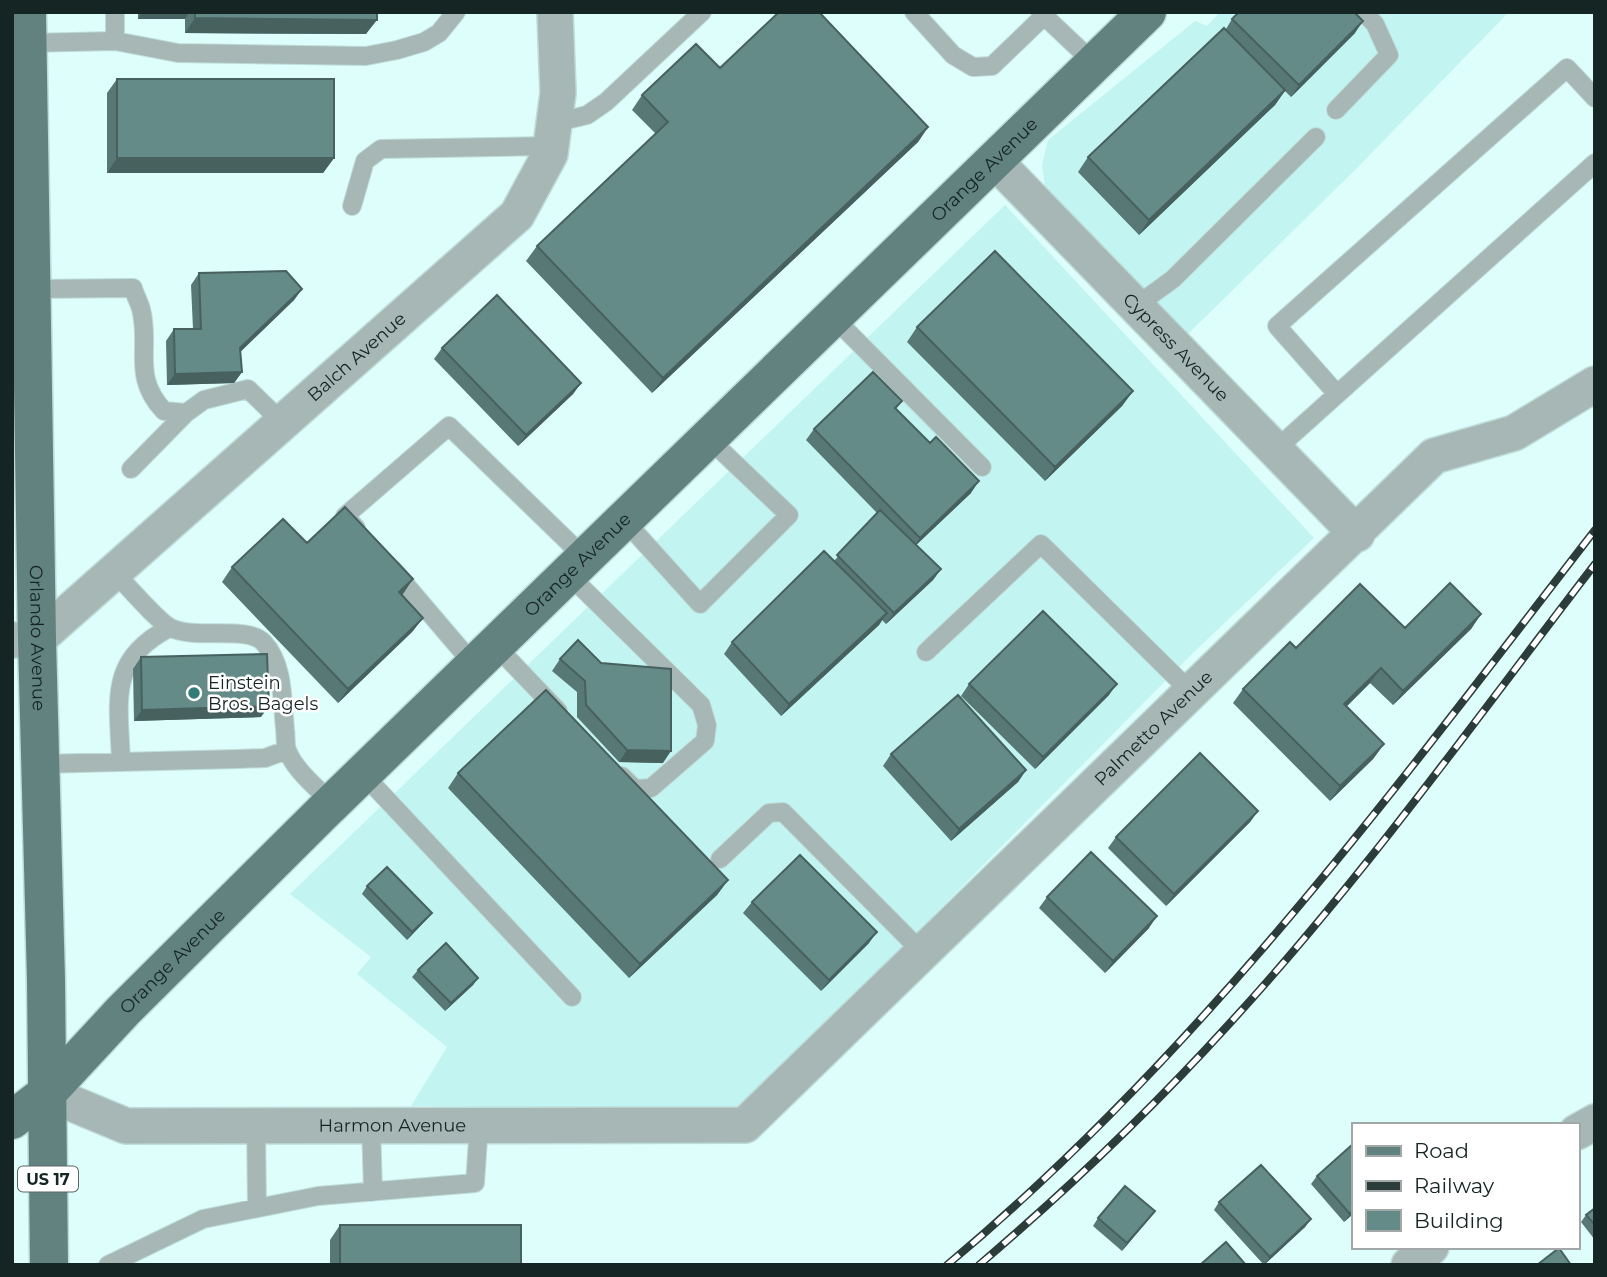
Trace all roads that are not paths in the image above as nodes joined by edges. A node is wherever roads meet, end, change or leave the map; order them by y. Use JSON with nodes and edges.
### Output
{"nodes":[{"id":1,"x":115,"y":12,"type":"edge"},
{"id":2,"x":456,"y":12,"type":"edge"},
{"id":3,"x":555,"y":12,"type":"edge"},
{"id":4,"x":702,"y":12,"type":"edge"},
{"id":5,"x":914,"y":12,"type":"edge"},
{"id":6,"x":1147,"y":12,"type":"edge"},
{"id":7,"x":1363,"y":12,"type":"edge"},
{"id":8,"x":1042,"y":14,"type":"edge"},
{"id":9,"x":28,"y":28,"type":"edge"},
{"id":10,"x":115,"y":41,"type":"junction"},
{"id":11,"x":1094,"y":63,"type":"junction"},
{"id":12,"x":1595,"y":98,"type":"edge"},
{"id":13,"x":1336,"y":110,"type":"dead end"},
{"id":14,"x":552,"y":134,"type":"junction"},
{"id":15,"x":1316,"y":137,"type":"dead end"},
{"id":16,"x":21,"y":149,"type":"edge"},
{"id":17,"x":994,"y":160,"type":"junction"},
{"id":18,"x":1595,"y":163,"type":"edge"},
{"id":19,"x":352,"y":206,"type":"dead end"},
{"id":20,"x":32,"y":289,"type":"junction"},
{"id":21,"x":1136,"y":306,"type":"junction"},
{"id":22,"x":833,"y":317,"type":"junction"},
{"id":23,"x":1595,"y":384,"type":"edge"},
{"id":24,"x":1337,"y":394,"type":"junction"},
{"id":25,"x":186,"y":413,"type":"junction"},
{"id":26,"x":282,"y":423,"type":"junction"},
{"id":27,"x":708,"y":438,"type":"junction"},
{"id":28,"x":1275,"y":450,"type":"junction"},
{"id":29,"x":982,"y":467,"type":"dead end"},
{"id":30,"x":131,"y":468,"type":"dead end"},
{"id":31,"x":624,"y":520,"type":"junction"},
{"id":32,"x":1357,"y":534,"type":"junction"},
{"id":33,"x":363,"y":537,"type":"edge"},
{"id":34,"x":382,"y":557,"type":"edge"},
{"id":35,"x":577,"y":566,"type":"junction"},
{"id":36,"x":114,"y":572,"type":"junction"},
{"id":37,"x":169,"y":628,"type":"junction"},
{"id":38,"x":24,"y":640,"type":"edge"},
{"id":39,"x":926,"y":652,"type":"dead end"},
{"id":40,"x":485,"y":655,"type":"junction"},
{"id":41,"x":1192,"y":692,"type":"junction"},
{"id":42,"x":567,"y":720,"type":"edge"},
{"id":43,"x":287,"y":750,"type":"junction"},
{"id":44,"x":606,"y":760,"type":"edge"},
{"id":45,"x":121,"y":762,"type":"junction"},
{"id":46,"x":41,"y":764,"type":"junction"},
{"id":47,"x":363,"y":774,"type":"junction"},
{"id":48,"x":332,"y":804,"type":"junction"},
{"id":49,"x":720,"y":859,"type":"dead end"},
{"id":50,"x":923,"y":953,"type":"junction"},
{"id":51,"x":572,"y":997,"type":"dead end"},
{"id":52,"x":47,"y":1093,"type":"junction"},
{"id":53,"x":12,"y":1120,"type":"edge"},
{"id":54,"x":1595,"y":1122,"type":"edge"},
{"id":55,"x":256,"y":1125,"type":"junction"},
{"id":56,"x":371,"y":1125,"type":"junction"},
{"id":57,"x":479,"y":1125,"type":"junction"},
{"id":58,"x":745,"y":1125,"type":"joint"},
{"id":59,"x":1579,"y":1131,"type":"edge"},
{"id":60,"x":373,"y":1192,"type":"junction"},
{"id":61,"x":257,"y":1207,"type":"junction"},
{"id":62,"x":1429,"y":1249,"type":"edge"},
{"id":63,"x":49,"y":1264,"type":"edge"},
{"id":64,"x":67,"y":1265,"type":"edge"},
{"id":65,"x":108,"y":1265,"type":"edge"},
{"id":66,"x":1409,"y":1265,"type":"edge"}],
"edges":[{"from":1,"to":10,"type":"lane"},
{"from":2,"to":10,"type":"lane"},
{"from":3,"to":14,"type":"street","name":"Balch Avenue"},
{"from":4,"to":14,"type":"lane"},
{"from":5,"to":8,"type":"lane"},
{"from":6,"to":11,"type":"main road","name":"Orange Avenue"},
{"from":7,"to":13,"type":"lane"},
{"from":8,"to":11,"type":"lane"},
{"from":9,"to":10,"type":"lane"},
{"from":9,"to":16,"type":"main road","name":"Orlando Avenue","number":"US 17"},
{"from":11,"to":17,"type":"main road","name":"Orange Avenue"},
{"from":12,"to":24,"type":"lane"},
{"from":14,"to":19,"type":"lane"},
{"from":14,"to":26,"type":"street","name":"Balch Avenue"},
{"from":15,"to":21,"type":"lane"},
{"from":16,"to":20,"type":"main road","name":"Orlando Avenue","number":"US 17"},
{"from":17,"to":21,"type":"street","name":"Cypress Avenue"},
{"from":17,"to":22,"type":"main road","name":"Orange Avenue"},
{"from":18,"to":24,"type":"lane"},
{"from":20,"to":25,"type":"lane"},
{"from":20,"to":38,"type":"main road","name":"Orlando Avenue","number":"US 17"},
{"from":21,"to":28,"type":"street","name":"Cypress Avenue"},
{"from":22,"to":27,"type":"main road","name":"Orange Avenue"},
{"from":22,"to":29,"type":"lane"},
{"from":23,"to":32,"type":"street","name":"Palmetto Avenue"},
{"from":24,"to":28,"type":"lane"},
{"from":25,"to":26,"type":"lane"},
{"from":25,"to":30,"type":"lane"},
{"from":26,"to":36,"type":"street","name":"Balch Avenue"},
{"from":27,"to":31,"type":"main road","name":"Orange Avenue"},
{"from":27,"to":31,"type":"lane"},
{"from":28,"to":32,"type":"street","name":"Cypress Avenue"},
{"from":31,"to":35,"type":"main road","name":"Orange Avenue"},
{"from":32,"to":41,"type":"street","name":"Palmetto Avenue"},
{"from":33,"to":35,"type":"lane"},
{"from":34,"to":40,"type":"lane"},
{"from":35,"to":40,"type":"main road","name":"Orange Avenue"},
{"from":35,"to":44,"type":"lane"},
{"from":36,"to":37,"type":"lane"},
{"from":36,"to":38,"type":"street","name":"Balch Avenue"},
{"from":37,"to":43,"type":"lane"},
{"from":37,"to":45,"type":"lane"},
{"from":38,"to":46,"type":"main road","name":"Orlando Avenue","number":"US 17"},
{"from":39,"to":41,"type":"lane"},
{"from":40,"to":42,"type":"lane"},
{"from":40,"to":47,"type":"main road","name":"Orange Avenue"},
{"from":41,"to":50,"type":"street","name":"Palmetto Avenue"},
{"from":43,"to":45,"type":"lane"},
{"from":43,"to":48,"type":"lane"},
{"from":45,"to":46,"type":"lane"},
{"from":46,"to":52,"type":"main road","name":"Orlando Avenue","number":"US 17"},
{"from":47,"to":48,"type":"main road","name":"Orange Avenue"},
{"from":47,"to":51,"type":"lane"},
{"from":48,"to":52,"type":"main road","name":"Orange Avenue"},
{"from":49,"to":50,"type":"lane"},
{"from":50,"to":58,"type":"street","name":"Palmetto Avenue"},
{"from":52,"to":53,"type":"main road","name":"Orange Avenue"},
{"from":52,"to":55,"type":"street","name":"Harmon Avenue"},
{"from":52,"to":63,"type":"main road","name":"Orlando Avenue","number":"US 17"},
{"from":54,"to":59,"type":"street"},
{"from":55,"to":56,"type":"street","name":"Harmon Avenue"},
{"from":55,"to":61,"type":"lane"},
{"from":56,"to":57,"type":"street","name":"Harmon Avenue"},
{"from":56,"to":60,"type":"lane"},
{"from":57,"to":58,"type":"street","name":"Harmon Avenue"},
{"from":57,"to":60,"type":"lane"},
{"from":60,"to":61,"type":"lane"},
{"from":61,"to":65,"type":"lane"},
{"from":62,"to":66,"type":"street"},
{"from":63,"to":64,"type":"lane"}]}
